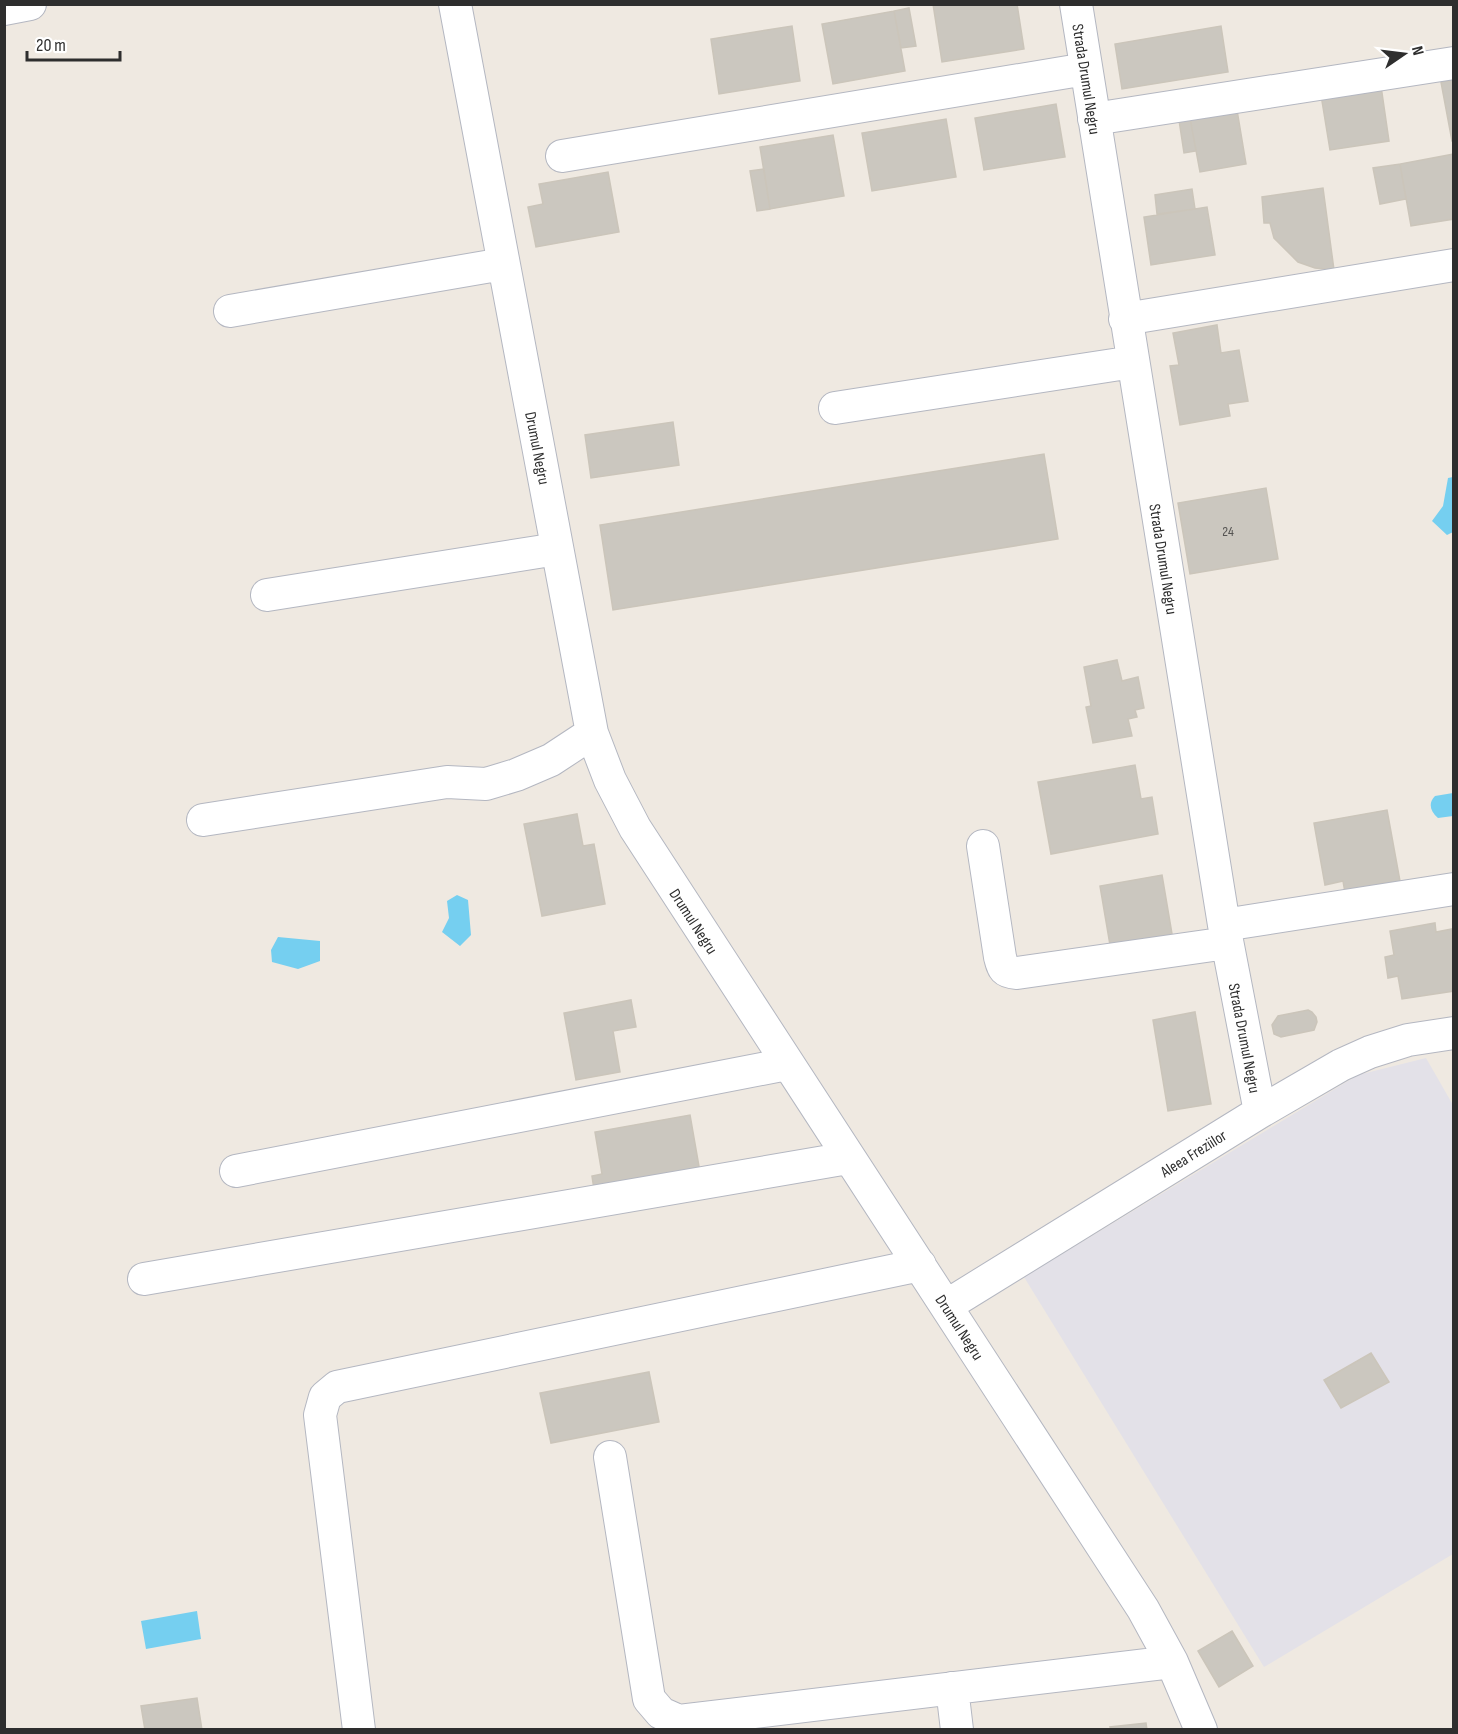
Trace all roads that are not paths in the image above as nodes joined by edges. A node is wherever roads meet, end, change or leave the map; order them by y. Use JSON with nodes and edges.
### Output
{"nodes":[{"id":1,"x":30,"y":4,"type":"edge"},
{"id":2,"x":455,"y":4,"type":"edge"},
{"id":3,"x":1076,"y":4,"type":"edge"},
{"id":4,"x":4,"y":9,"type":"edge"},
{"id":5,"x":1454,"y":63,"type":"edge"},
{"id":6,"x":1086,"y":69,"type":"junction"},
{"id":7,"x":1094,"y":119,"type":"junction"},
{"id":8,"x":562,"y":156,"type":"dead end"},
{"id":9,"x":503,"y":264,"type":"junction"},
{"id":10,"x":1454,"y":265,"type":"edge"},
{"id":11,"x":230,"y":311,"type":"dead end"},
{"id":12,"x":1125,"y":318,"type":"junction"},
{"id":13,"x":1133,"y":362,"type":"junction"},
{"id":14,"x":835,"y":408,"type":"dead end"},
{"id":15,"x":557,"y":549,"type":"junction"},
{"id":16,"x":267,"y":595,"type":"dead end"},
{"id":17,"x":592,"y":733,"type":"junction"},
{"id":18,"x":203,"y":820,"type":"dead end"},
{"id":19,"x":983,"y":846,"type":"dead end"},
{"id":20,"x":1454,"y":889,"type":"edge"},
{"id":21,"x":1226,"y":934,"type":"junction"},
{"id":22,"x":1450,"y":1040,"type":"edge"},
{"id":23,"x":787,"y":1064,"type":"junction"},
{"id":24,"x":1260,"y":1112,"type":"junction"},
{"id":25,"x":848,"y":1158,"type":"junction"},
{"id":26,"x":236,"y":1171,"type":"dead end"},
{"id":27,"x":920,"y":1266,"type":"junction"},
{"id":28,"x":144,"y":1279,"type":"dead end"},
{"id":29,"x":946,"y":1306,"type":"junction"},
{"id":30,"x":610,"y":1456,"type":"dead end"},
{"id":31,"x":1172,"y":1662,"type":"junction"},
{"id":32,"x":952,"y":1688,"type":"junction"},
{"id":33,"x":359,"y":1730,"type":"edge"},
{"id":34,"x":957,"y":1730,"type":"edge"},
{"id":35,"x":1200,"y":1730,"type":"edge"}],
"edges":[{"from":1,"to":4,"type":"street"},
{"from":2,"to":9,"type":"street","name":"Drumul Negru"},
{"from":3,"to":6,"type":"street","name":"Strada Drumul Negru"},
{"from":5,"to":7,"type":"street"},
{"from":6,"to":7,"type":"street","name":"Strada Drumul Negru"},
{"from":6,"to":8,"type":"street"},
{"from":7,"to":12,"type":"street","name":"Strada Drumul Negru"},
{"from":9,"to":11,"type":"street"},
{"from":9,"to":15,"type":"street","name":"Drumul Negru"},
{"from":10,"to":12,"type":"street"},
{"from":12,"to":13,"type":"street","name":"Strada Drumul Negru"},
{"from":13,"to":14,"type":"street"},
{"from":13,"to":21,"type":"street","name":"Strada Drumul Negru"},
{"from":15,"to":16,"type":"street"},
{"from":15,"to":17,"type":"street","name":"Drumul Negru"},
{"from":17,"to":18,"type":"street"},
{"from":17,"to":23,"type":"street","name":"Drumul Negru"},
{"from":19,"to":21,"type":"street"},
{"from":20,"to":21,"type":"street"},
{"from":21,"to":24,"type":"street","name":"Strada Drumul Negru"},
{"from":22,"to":24,"type":"street","name":"Aleea Freziilor"},
{"from":23,"to":25,"type":"street","name":"Drumul Negru"},
{"from":23,"to":26,"type":"street"},
{"from":24,"to":29,"type":"street","name":"Aleea Freziilor"},
{"from":25,"to":27,"type":"street","name":"Drumul Negru"},
{"from":25,"to":28,"type":"street"},
{"from":27,"to":29,"type":"street","name":"Drumul Negru"},
{"from":27,"to":33,"type":"street"},
{"from":29,"to":31,"type":"street","name":"Drumul Negru"},
{"from":30,"to":32,"type":"street"},
{"from":31,"to":32,"type":"street"},
{"from":31,"to":35,"type":"street","name":"Drumul Negru"},
{"from":32,"to":34,"type":"street"}]}
